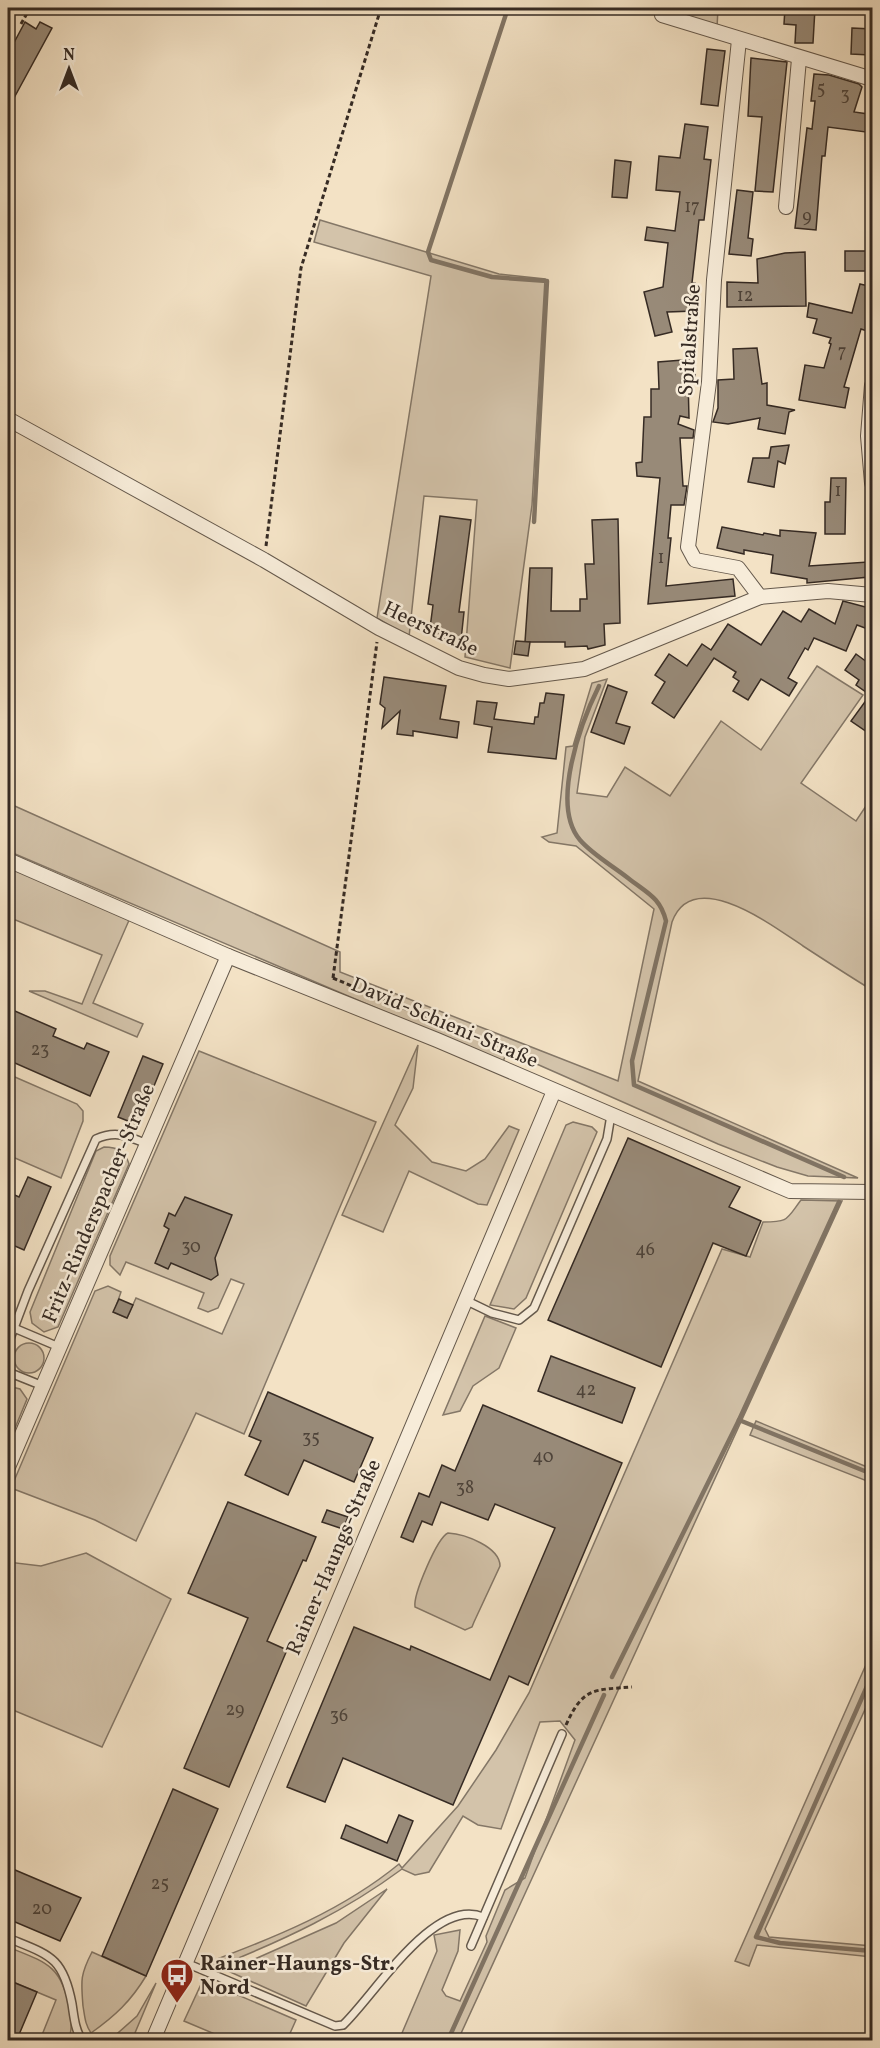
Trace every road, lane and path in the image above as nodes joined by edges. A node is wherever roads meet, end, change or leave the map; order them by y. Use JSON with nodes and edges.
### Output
{"nodes":[{"id":1,"x":30,"y":8,"type":"edge"},
{"id":2,"x":381,"y":8,"type":"edge"},
{"id":3,"x":662,"y":15,"type":"dead end"},
{"id":4,"x":21,"y":24,"type":"dead end"},
{"id":5,"x":739,"y":40,"type":"junction"},
{"id":6,"x":799,"y":58,"type":"junction"},
{"id":7,"x":873,"y":79,"type":"edge"},
{"id":8,"x":786,"y":207,"type":"dead end"},
{"id":9,"x":873,"y":385,"type":"edge"},
{"id":10,"x":8,"y":419,"type":"edge"},
{"id":11,"x":873,"y":483,"type":"edge"},
{"id":12,"x":264,"y":560,"type":"junction"},
{"id":13,"x":873,"y":594,"type":"edge"},
{"id":14,"x":760,"y":597,"type":"junction"},
{"id":15,"x":379,"y":628,"type":"junction"},
{"id":16,"x":8,"y":860,"type":"edge"},
{"id":17,"x":228,"y":956,"type":"junction"},
{"id":18,"x":330,"y":997,"type":"junction"},
{"id":19,"x":554,"y":1091,"type":"junction"},
{"id":20,"x":611,"y":1115,"type":"junction"},
{"id":21,"x":147,"y":1144,"type":"junction"},
{"id":22,"x":873,"y":1192,"type":"edge"},
{"id":23,"x":465,"y":1300,"type":"junction"},
{"id":24,"x":14,"y":1328,"type":"junction"},
{"id":25,"x":8,"y":1344,"type":"edge"},
{"id":26,"x":59,"y":1347,"type":"junction"},
{"id":27,"x":8,"y":1372,"type":"edge"},
{"id":28,"x":43,"y":1386,"type":"junction"},
{"id":29,"x":8,"y":1467,"type":"edge"},
{"id":30,"x":632,"y":1687,"type":"dead end"},
{"id":31,"x":562,"y":1734,"type":"joint"},
{"id":32,"x":483,"y":1917,"type":"junction"},
{"id":33,"x":8,"y":1938,"type":"edge"},
{"id":34,"x":471,"y":1946,"type":"dead end"},
{"id":35,"x":185,"y":1963,"type":"junction"},
{"id":36,"x":82,"y":2040,"type":"edge"},
{"id":37,"x":153,"y":2040,"type":"edge"}],
"edges":[{"from":1,"to":4,"type":"path"},
{"from":2,"to":12,"type":"path"},
{"from":3,"to":5,"type":"street"},
{"from":5,"to":6,"type":"street"},
{"from":5,"to":14,"type":"street","name":"Spitalstraße"},
{"from":6,"to":7,"type":"street"},
{"from":6,"to":8,"type":"street"},
{"from":9,"to":11,"type":"street"},
{"from":10,"to":12,"type":"street","name":"Heerstraße"},
{"from":12,"to":15,"type":"street","name":"Heerstraße"},
{"from":13,"to":14,"type":"street","name":"Heerstraße"},
{"from":14,"to":15,"type":"street","name":"Heerstraße"},
{"from":15,"to":18,"type":"path"},
{"from":16,"to":17,"type":"street","name":"David-Schieni-Straße"},
{"from":17,"to":18,"type":"street","name":"David-Schieni-Straße"},
{"from":17,"to":21,"type":"street","name":"Fritz-Rinderspacher-Straße"},
{"from":18,"to":19,"type":"street","name":"David-Schieni-Straße"},
{"from":19,"to":20,"type":"street","name":"David-Schieni-Straße"},
{"from":19,"to":23,"type":"street","name":"Rainer-Haungs-Straße"},
{"from":20,"to":22,"type":"street","name":"David-Schieni-Straße"},
{"from":20,"to":23,"type":"lane"},
{"from":21,"to":24,"type":"lane"},
{"from":21,"to":26,"type":"street","name":"Fritz-Rinderspacher-Straße"},
{"from":23,"to":35,"type":"street","name":"Rainer-Haungs-Straße"},
{"from":24,"to":25,"type":"lane"},
{"from":24,"to":26,"type":"lane"},
{"from":26,"to":28,"type":"street","name":"Fritz-Rinderspacher-Straße"},
{"from":27,"to":28,"type":"lane"},
{"from":28,"to":29,"type":"street","name":"Fritz-Rinderspacher-Straße"},
{"from":30,"to":31,"type":"path"},
{"from":31,"to":32,"type":"lane"},
{"from":32,"to":34,"type":"lane"},
{"from":32,"to":35,"type":"lane"},
{"from":33,"to":36,"type":"lane"},
{"from":35,"to":37,"type":"street","name":"Rainer-Haungs-Straße"}]}
